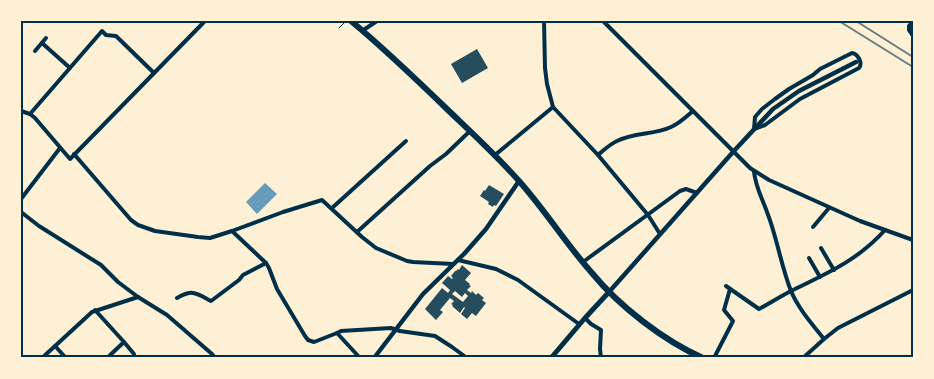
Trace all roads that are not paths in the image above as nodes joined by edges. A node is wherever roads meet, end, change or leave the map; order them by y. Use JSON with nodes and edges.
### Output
{"nodes":[{"id":1,"x":205,"y":21,"type":"edge"},
{"id":2,"x":351,"y":21,"type":"edge"},
{"id":3,"x":377,"y":21,"type":"edge"},
{"id":4,"x":544,"y":21,"type":"edge"},
{"id":5,"x":603,"y":21,"type":"edge"},
{"id":6,"x":913,"y":22,"type":"edge"},
{"id":7,"x":362,"y":31,"type":"junction"},
{"id":8,"x":913,"y":36,"type":"edge"},
{"id":9,"x":46,"y":38,"type":"dead end"},
{"id":10,"x":42,"y":43,"type":"junction"},
{"id":11,"x":35,"y":51,"type":"dead end"},
{"id":12,"x":856,"y":62,"type":"dead end"},
{"id":13,"x":70,"y":68,"type":"junction"},
{"id":14,"x":154,"y":72,"type":"junction"},
{"id":15,"x":553,"y":108,"type":"junction"},
{"id":16,"x":21,"y":111,"type":"edge"},
{"id":17,"x":693,"y":112,"type":"junction"},
{"id":18,"x":30,"y":114,"type":"junction"},
{"id":19,"x":754,"y":129,"type":"junction"},
{"id":20,"x":470,"y":131,"type":"junction"},
{"id":21,"x":406,"y":140,"type":"dead end"},
{"id":22,"x":60,"y":148,"type":"junction"},
{"id":23,"x":733,"y":152,"type":"junction"},
{"id":24,"x":74,"y":154,"type":"junction"},
{"id":25,"x":494,"y":155,"type":"junction"},
{"id":26,"x":598,"y":155,"type":"junction"},
{"id":27,"x":754,"y":172,"type":"junction"},
{"id":28,"x":519,"y":181,"type":"junction"},
{"id":29,"x":697,"y":193,"type":"junction"},
{"id":30,"x":21,"y":199,"type":"edge"},
{"id":31,"x":332,"y":208,"type":"junction"},
{"id":32,"x":829,"y":208,"type":"junction"},
{"id":33,"x":21,"y":212,"type":"edge"},
{"id":34,"x":648,"y":215,"type":"junction"},
{"id":35,"x":813,"y":227,"type":"dead end"},
{"id":36,"x":885,"y":230,"type":"junction"},
{"id":37,"x":232,"y":231,"type":"junction"},
{"id":38,"x":357,"y":232,"type":"junction"},
{"id":39,"x":660,"y":234,"type":"junction"},
{"id":40,"x":913,"y":240,"type":"edge"},
{"id":41,"x":821,"y":248,"type":"dead end"},
{"id":42,"x":809,"y":258,"type":"dead end"},
{"id":43,"x":458,"y":260,"type":"junction"},
{"id":44,"x":583,"y":262,"type":"junction"},
{"id":45,"x":266,"y":263,"type":"junction"},
{"id":46,"x":453,"y":264,"type":"junction"},
{"id":47,"x":834,"y":270,"type":"junction"},
{"id":48,"x":820,"y":277,"type":"junction"},
{"id":49,"x":913,"y":290,"type":"edge"},
{"id":50,"x":791,"y":291,"type":"junction"},
{"id":51,"x":609,"y":292,"type":"junction"},
{"id":52,"x":138,"y":297,"type":"junction"},
{"id":53,"x":177,"y":298,"type":"dead end"},
{"id":54,"x":94,"y":310,"type":"junction"},
{"id":55,"x":585,"y":318,"type":"junction"},
{"id":56,"x":579,"y":324,"type":"junction"},
{"id":57,"x":396,"y":330,"type":"junction"},
{"id":58,"x":337,"y":333,"type":"junction"},
{"id":59,"x":824,"y":339,"type":"junction"},
{"id":60,"x":124,"y":342,"type":"junction"},
{"id":61,"x":55,"y":346,"type":"junction"},
{"id":62,"x":134,"y":354,"type":"dead end"},
{"id":63,"x":42,"y":358,"type":"edge"},
{"id":64,"x":66,"y":358,"type":"edge"},
{"id":65,"x":107,"y":358,"type":"edge"},
{"id":66,"x":215,"y":358,"type":"edge"},
{"id":67,"x":360,"y":358,"type":"edge"},
{"id":68,"x":374,"y":358,"type":"edge"},
{"id":69,"x":467,"y":358,"type":"edge"},
{"id":70,"x":551,"y":358,"type":"edge"},
{"id":71,"x":601,"y":358,"type":"edge"},
{"id":72,"x":703,"y":358,"type":"edge"},
{"id":73,"x":714,"y":358,"type":"edge"},
{"id":74,"x":803,"y":358,"type":"edge"}],
"edges":[{"from":1,"to":14,"type":"street"},
{"from":2,"to":7,"type":"highway"},
{"from":3,"to":7,"type":"street"},
{"from":4,"to":15,"type":"street"},
{"from":5,"to":17,"type":"street"},
{"from":6,"to":8,"type":"street"},
{"from":7,"to":20,"type":"highway"},
{"from":9,"to":10,"type":"street"},
{"from":10,"to":11,"type":"street"},
{"from":10,"to":13,"type":"street"},
{"from":12,"to":19,"type":"street"},
{"from":13,"to":14,"type":"street"},
{"from":13,"to":18,"type":"street"},
{"from":14,"to":24,"type":"street"},
{"from":15,"to":25,"type":"street"},
{"from":15,"to":26,"type":"street"},
{"from":16,"to":18,"type":"street"},
{"from":17,"to":23,"type":"street"},
{"from":17,"to":26,"type":"street"},
{"from":18,"to":22,"type":"street"},
{"from":19,"to":19,"type":"street"},
{"from":19,"to":23,"type":"street"},
{"from":20,"to":25,"type":"highway"},
{"from":20,"to":38,"type":"street"},
{"from":21,"to":31,"type":"street"},
{"from":22,"to":24,"type":"street"},
{"from":22,"to":30,"type":"street"},
{"from":23,"to":27,"type":"street"},
{"from":23,"to":29,"type":"street"},
{"from":24,"to":37,"type":"street"},
{"from":25,"to":28,"type":"highway"},
{"from":26,"to":34,"type":"street"},
{"from":27,"to":32,"type":"street"},
{"from":27,"to":50,"type":"street"},
{"from":28,"to":43,"type":"street"},
{"from":28,"to":44,"type":"highway"},
{"from":29,"to":34,"type":"street"},
{"from":29,"to":39,"type":"street"},
{"from":31,"to":37,"type":"street"},
{"from":31,"to":38,"type":"street"},
{"from":32,"to":35,"type":"street"},
{"from":32,"to":36,"type":"street"},
{"from":33,"to":52,"type":"street"},
{"from":34,"to":39,"type":"street"},
{"from":34,"to":44,"type":"street"},
{"from":36,"to":40,"type":"street"},
{"from":36,"to":47,"type":"street"},
{"from":37,"to":45,"type":"street"},
{"from":38,"to":46,"type":"street"},
{"from":39,"to":51,"type":"street"},
{"from":41,"to":47,"type":"street"},
{"from":42,"to":48,"type":"street"},
{"from":43,"to":46,"type":"street"},
{"from":43,"to":56,"type":"street"},
{"from":44,"to":51,"type":"highway"},
{"from":45,"to":53,"type":"street"},
{"from":45,"to":58,"type":"street"},
{"from":46,"to":57,"type":"street"},
{"from":47,"to":48,"type":"street"},
{"from":48,"to":50,"type":"street"},
{"from":49,"to":59,"type":"street"},
{"from":50,"to":59,"type":"street"},
{"from":50,"to":73,"type":"street"},
{"from":51,"to":55,"type":"main road"},
{"from":51,"to":72,"type":"highway"},
{"from":52,"to":54,"type":"street"},
{"from":52,"to":66,"type":"street"},
{"from":54,"to":60,"type":"street"},
{"from":54,"to":61,"type":"street"},
{"from":55,"to":56,"type":"main road"},
{"from":55,"to":71,"type":"street"},
{"from":56,"to":70,"type":"main road"},
{"from":57,"to":58,"type":"street"},
{"from":57,"to":68,"type":"street"},
{"from":57,"to":69,"type":"street"},
{"from":58,"to":67,"type":"street"},
{"from":59,"to":74,"type":"street"},
{"from":60,"to":62,"type":"street"},
{"from":60,"to":65,"type":"street"},
{"from":61,"to":63,"type":"street"},
{"from":61,"to":64,"type":"street"}]}
